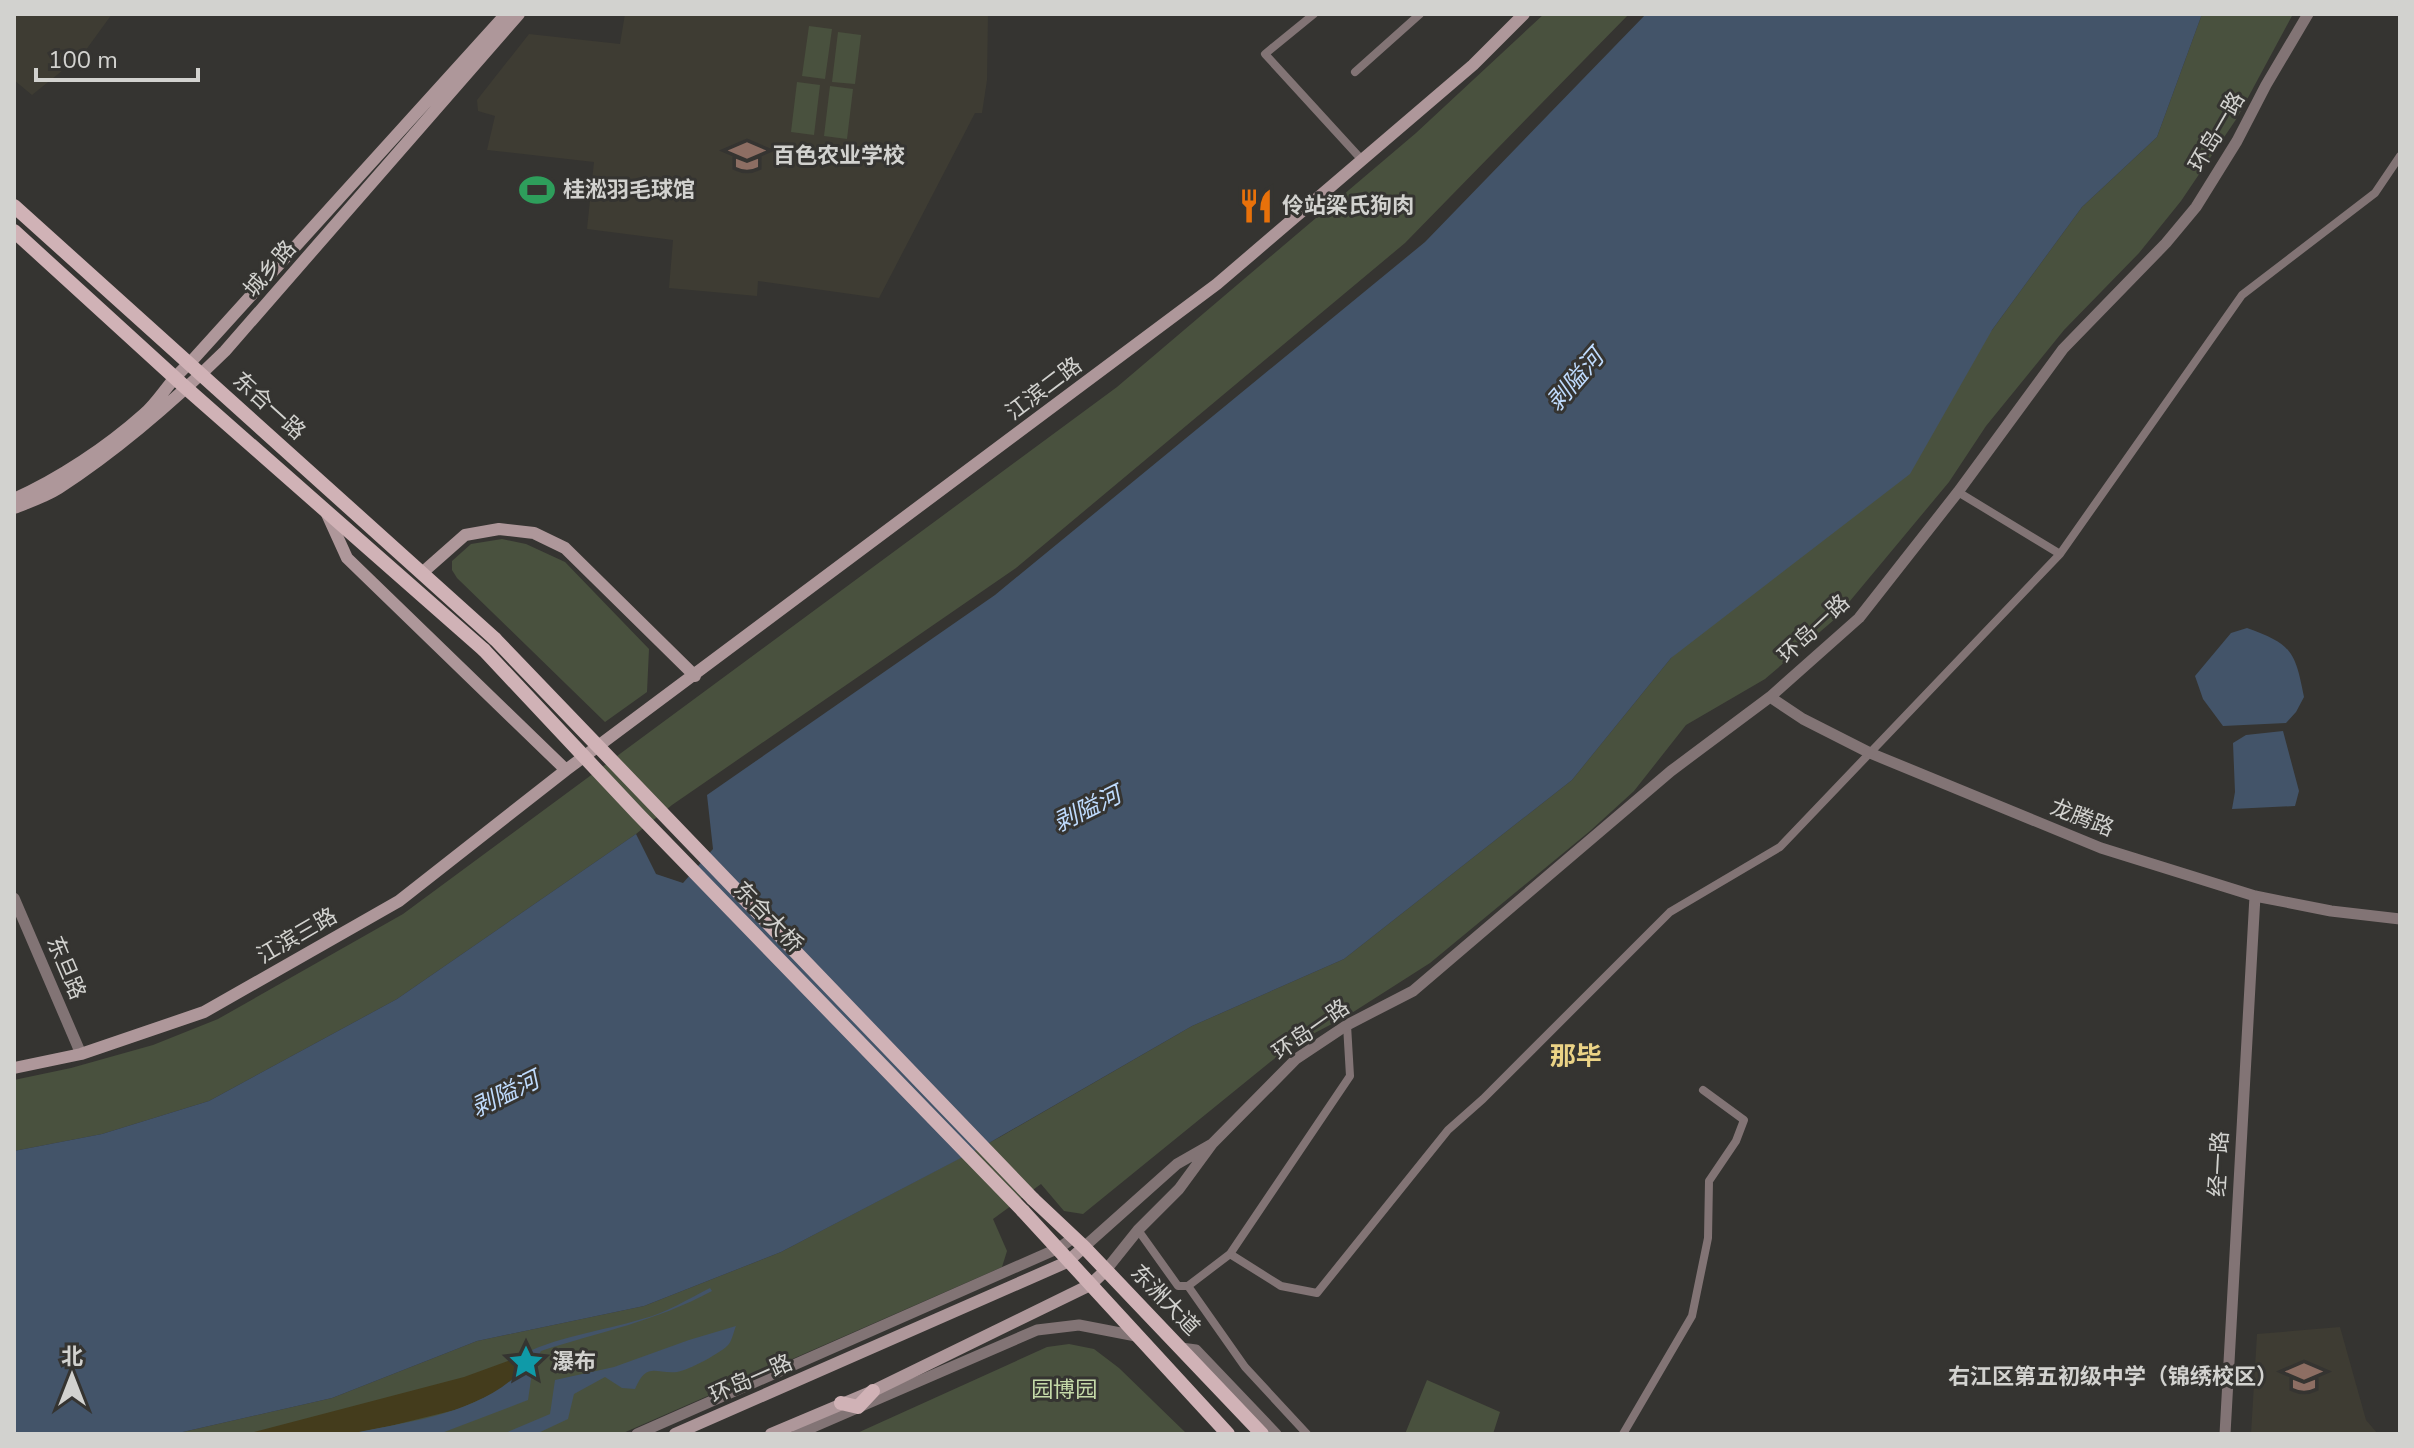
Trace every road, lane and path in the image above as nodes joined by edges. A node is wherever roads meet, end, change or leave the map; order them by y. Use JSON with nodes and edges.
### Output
{"nodes":[{"id":1,"x":506,"y":14,"type":"edge"},
{"id":2,"x":519,"y":14,"type":"edge"},
{"id":3,"x":1314,"y":14,"type":"edge"},
{"id":4,"x":1420,"y":14,"type":"edge"},
{"id":5,"x":1524,"y":14,"type":"edge"},
{"id":6,"x":2308,"y":14,"type":"edge"},
{"id":7,"x":1355,"y":72,"type":"dead end"},
{"id":8,"x":2400,"y":156,"type":"edge"},
{"id":9,"x":1362,"y":160,"type":"junction"},
{"id":10,"x":14,"y":206,"type":"edge"},
{"id":11,"x":14,"y":231,"type":"edge"},
{"id":12,"x":189,"y":364,"type":"junction"},
{"id":13,"x":201,"y":374,"type":"junction"},
{"id":14,"x":173,"y":376,"type":"junction"},
{"id":15,"x":185,"y":387,"type":"junction"},
{"id":16,"x":1958,"y":492,"type":"junction"},
{"id":17,"x":14,"y":499,"type":"edge"},
{"id":18,"x":14,"y":508,"type":"edge"},
{"id":19,"x":325,"y":511,"type":"junction"},
{"id":20,"x":2060,"y":554,"type":"junction"},
{"id":21,"x":422,"y":573,"type":"junction"},
{"id":22,"x":495,"y":639,"type":"joint"},
{"id":23,"x":484,"y":650,"type":"joint"},
{"id":24,"x":695,"y":676,"type":"junction"},
{"id":25,"x":1770,"y":697,"type":"junction"},
{"id":26,"x":1870,"y":753,"type":"junction"},
{"id":27,"x":566,"y":770,"type":"junction"},
{"id":28,"x":2255,"y":896,"type":"junction"},
{"id":29,"x":14,"y":898,"type":"edge"},
{"id":30,"x":2400,"y":919,"type":"edge"},
{"id":31,"x":1347,"y":1025,"type":"junction"},
{"id":32,"x":81,"y":1054,"type":"junction"},
{"id":33,"x":14,"y":1068,"type":"edge"},
{"id":34,"x":1703,"y":1090,"type":"dead end"},
{"id":35,"x":1212,"y":1144,"type":"junction"},
{"id":36,"x":1033,"y":1199,"type":"joint"},
{"id":37,"x":1023,"y":1211,"type":"joint"},
{"id":38,"x":1138,"y":1230,"type":"junction"},
{"id":39,"x":1079,"y":1242,"type":"junction"},
{"id":40,"x":1056,"y":1250,"type":"junction"},
{"id":41,"x":1230,"y":1254,"type":"junction"},
{"id":42,"x":1067,"y":1262,"type":"junction"},
{"id":43,"x":1106,"y":1270,"type":"junction"},
{"id":44,"x":1090,"y":1285,"type":"junction"},
{"id":45,"x":1188,"y":1286,"type":"junction"},
{"id":46,"x":1136,"y":1336,"type":"junction"},
{"id":47,"x":1181,"y":1348,"type":"junction"},
{"id":48,"x":1207,"y":1375,"type":"junction"},
{"id":49,"x":873,"y":1391,"type":"junction"},
{"id":50,"x":1188,"y":1392,"type":"junction"},
{"id":51,"x":841,"y":1403,"type":"junction"},
{"id":52,"x":858,"y":1407,"type":"junction"},
{"id":53,"x":637,"y":1434,"type":"edge"},
{"id":54,"x":675,"y":1434,"type":"edge"},
{"id":55,"x":771,"y":1434,"type":"edge"},
{"id":56,"x":797,"y":1434,"type":"edge"},
{"id":57,"x":1228,"y":1434,"type":"edge"},
{"id":58,"x":1262,"y":1434,"type":"edge"},
{"id":59,"x":1276,"y":1434,"type":"edge"},
{"id":60,"x":1307,"y":1434,"type":"edge"},
{"id":61,"x":1623,"y":1434,"type":"edge"},
{"id":62,"x":2225,"y":1434,"type":"edge"}],
"edges":[{"from":1,"to":12,"type":"main road","name":"城乡路"},
{"from":2,"to":13,"type":"main road","name":"城乡路"},
{"from":3,"to":9,"type":"street"},
{"from":4,"to":7,"type":"street"},
{"from":5,"to":9,"type":"main road","name":"江滨二路"},
{"from":6,"to":16,"type":"street","name":"环岛一路"},
{"from":8,"to":20,"type":"street"},
{"from":9,"to":24,"type":"main road","name":"江滨二路"},
{"from":10,"to":12,"type":"main road","name":"东合一路"},
{"from":11,"to":14,"type":"main road","name":"东合一路"},
{"from":12,"to":13,"type":"main road","name":"东合一路"},
{"from":12,"to":14,"type":"main road","name":"城乡路"},
{"from":13,"to":15,"type":"main road","name":"城乡路"},
{"from":13,"to":21,"type":"main road","name":"东合一路"},
{"from":14,"to":15,"type":"main road","name":"东合一路"},
{"from":14,"to":17,"type":"main road","name":"城乡路"},
{"from":15,"to":18,"type":"main road","name":"城乡路"},
{"from":15,"to":19,"type":"main road","name":"东合一路"},
{"from":16,"to":20,"type":"street"},
{"from":16,"to":25,"type":"street","name":"环岛一路"},
{"from":19,"to":23,"type":"main road","name":"东合一路"},
{"from":19,"to":27,"type":"main road"},
{"from":20,"to":26,"type":"street"},
{"from":21,"to":22,"type":"main road","name":"东合一路"},
{"from":21,"to":24,"type":"main road"},
{"from":22,"to":36,"type":"main road","name":"东合大桥","bridge":true},
{"from":23,"to":37,"type":"main road","name":"东合大桥","bridge":true},
{"from":24,"to":27,"type":"main road","name":"江滨二路"},
{"from":25,"to":26,"type":"street","name":"龙腾路"},
{"from":25,"to":31,"type":"street","name":"环岛一路"},
{"from":26,"to":28,"type":"street","name":"龙腾路"},
{"from":26,"to":41,"type":"street"},
{"from":27,"to":32,"type":"main road","name":"江滨三路"},
{"from":28,"to":30,"type":"street","name":"龙腾路"},
{"from":28,"to":62,"type":"street","name":"经一路"},
{"from":29,"to":32,"type":"street","name":"东旦路"},
{"from":31,"to":35,"type":"street","name":"环岛一路"},
{"from":31,"to":41,"type":"street"},
{"from":32,"to":33,"type":"main road","name":"江滨三路"},
{"from":34,"to":61,"type":"street"},
{"from":35,"to":38,"type":"street","name":"环岛一路"},
{"from":35,"to":39,"type":"street","name":"环岛一路"},
{"from":36,"to":39,"type":"main road","name":"东洲大道"},
{"from":37,"to":40,"type":"main road","name":"东洲大道"},
{"from":38,"to":43,"type":"street","name":"环岛一路"},
{"from":38,"to":45,"type":"street"},
{"from":39,"to":40,"type":"street"},
{"from":39,"to":42,"type":"main road","name":"环岛一路"},
{"from":39,"to":43,"type":"main road","name":"东洲大道"},
{"from":40,"to":42,"type":"main road","name":"东洲大道"},
{"from":40,"to":53,"type":"street"},
{"from":41,"to":45,"type":"street"},
{"from":42,"to":44,"type":"main road","name":"东洲大道"},
{"from":42,"to":54,"type":"main road","name":"环岛一路"},
{"from":43,"to":44,"type":"main road","name":"环岛一路"},
{"from":43,"to":47,"type":"main road","name":"东洲大道"},
{"from":44,"to":46,"type":"main road","name":"东洲大道"},
{"from":44,"to":49,"type":"main road","name":"环岛一路"},
{"from":45,"to":60,"type":"street"},
{"from":46,"to":50,"type":"main road","name":"东洲大道"},
{"from":46,"to":52,"type":"street"},
{"from":47,"to":48,"type":"main road","name":"东洲大道"},
{"from":47,"to":59,"type":"street"},
{"from":48,"to":50,"type":"main road"},
{"from":48,"to":58,"type":"main road","name":"东洲大道"},
{"from":49,"to":51,"type":"main road","name":"环岛一路"},
{"from":49,"to":52,"type":"main road"},
{"from":50,"to":57,"type":"main road","name":"东洲大道"},
{"from":51,"to":52,"type":"main road"},
{"from":51,"to":55,"type":"main road","name":"环岛一路"},
{"from":52,"to":56,"type":"street"}]}
